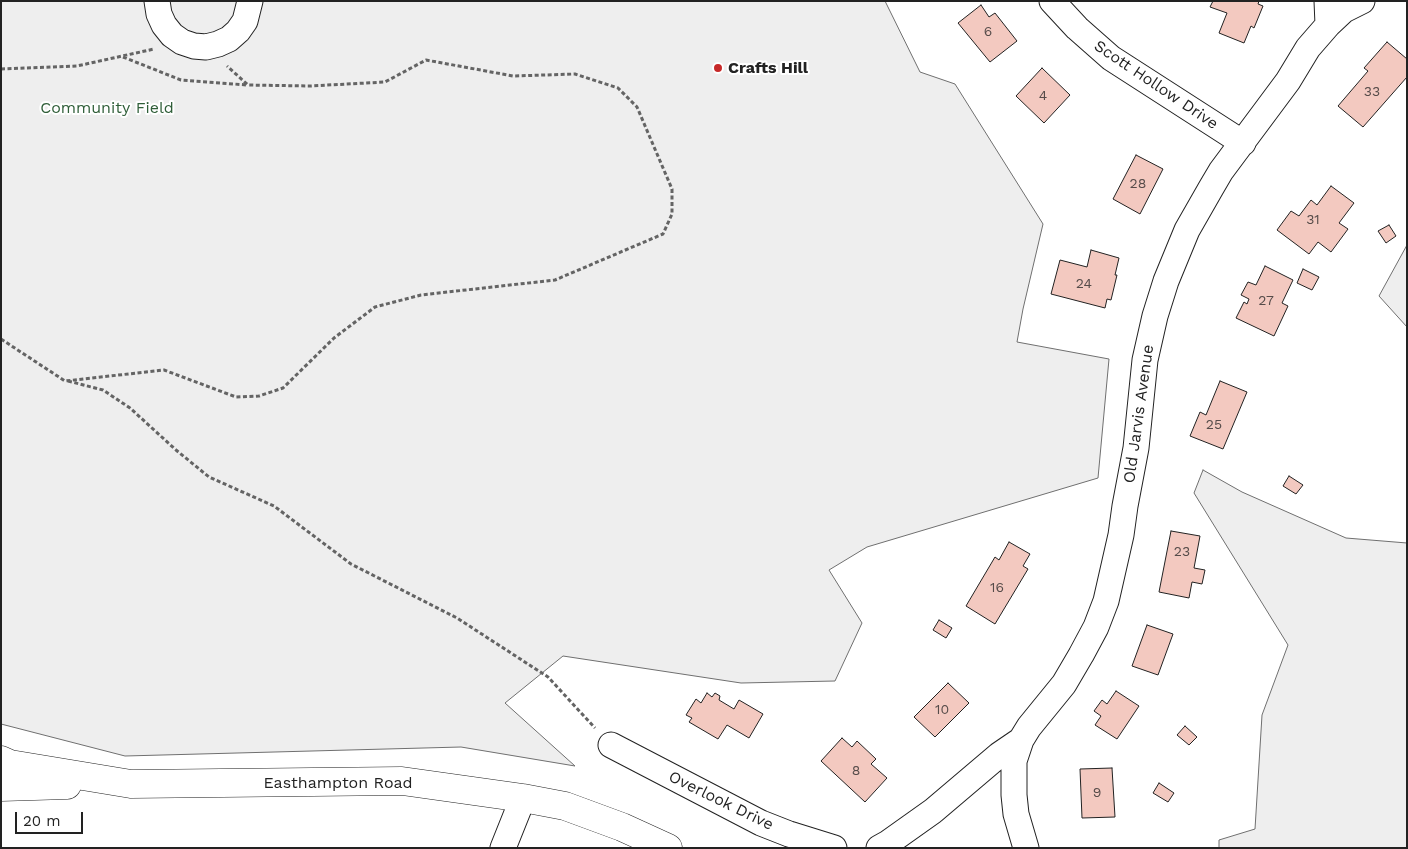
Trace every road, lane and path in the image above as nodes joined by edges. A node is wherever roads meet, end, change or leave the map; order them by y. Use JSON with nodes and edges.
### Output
{"nodes":[{"id":1,"x":157,"y":1,"type":"edge"},
{"id":2,"x":250,"y":1,"type":"edge"},
{"id":3,"x":1052,"y":1,"type":"edge"},
{"id":4,"x":1362,"y":1,"type":"edge"},
{"id":5,"x":1327,"y":13,"type":"edge"},
{"id":6,"x":194,"y":44,"type":"junction"},
{"id":7,"x":122,"y":57,"type":"junction"},
{"id":8,"x":1,"y":69,"type":"edge"},
{"id":9,"x":248,"y":85,"type":"junction"},
{"id":10,"x":1243,"y":143,"type":"junction"},
{"id":11,"x":1,"y":340,"type":"edge"},
{"id":12,"x":65,"y":381,"type":"junction"},
{"id":13,"x":1021,"y":740,"type":"junction"},
{"id":14,"x":611,"y":746,"type":"joint"},
{"id":15,"x":1,"y":760,"type":"edge"},
{"id":16,"x":131,"y":784,"type":"junction"},
{"id":17,"x":1,"y":787,"type":"edge"},
{"id":18,"x":523,"y":798,"type":"junction"},
{"id":19,"x":502,"y":848,"type":"edge"},
{"id":20,"x":668,"y":848,"type":"edge"},
{"id":21,"x":834,"y":848,"type":"edge"},
{"id":22,"x":879,"y":848,"type":"edge"},
{"id":23,"x":1026,"y":848,"type":"edge"}],
"edges":[{"from":1,"to":6,"type":"street"},
{"from":2,"to":6,"type":"street"},
{"from":3,"to":10,"type":"street","name":"Scott Hollow Drive"},
{"from":4,"to":5,"type":"street","name":"Old Jarvis Avenue"},
{"from":5,"to":10,"type":"street","name":"Old Jarvis Avenue"},
{"from":6,"to":7,"type":"path"},
{"from":6,"to":9,"type":"path"},
{"from":7,"to":8,"type":"path"},
{"from":7,"to":9,"type":"path"},
{"from":9,"to":12,"type":"path"},
{"from":10,"to":13,"type":"street","name":"Old Jarvis Avenue"},
{"from":11,"to":12,"type":"path"},
{"from":12,"to":14,"type":"path"},
{"from":13,"to":22,"type":"street"},
{"from":13,"to":23,"type":"street","name":"Old Jarvis Avenue"},
{"from":14,"to":21,"type":"street","name":"Overlook Drive"},
{"from":15,"to":16,"type":"main road","name":"Easthampton Road"},
{"from":16,"to":17,"type":"main road"},
{"from":16,"to":18,"type":"main road","name":"Easthampton Road"},
{"from":18,"to":19,"type":"street"},
{"from":18,"to":20,"type":"main road","name":"Easthampton Road"}]}
